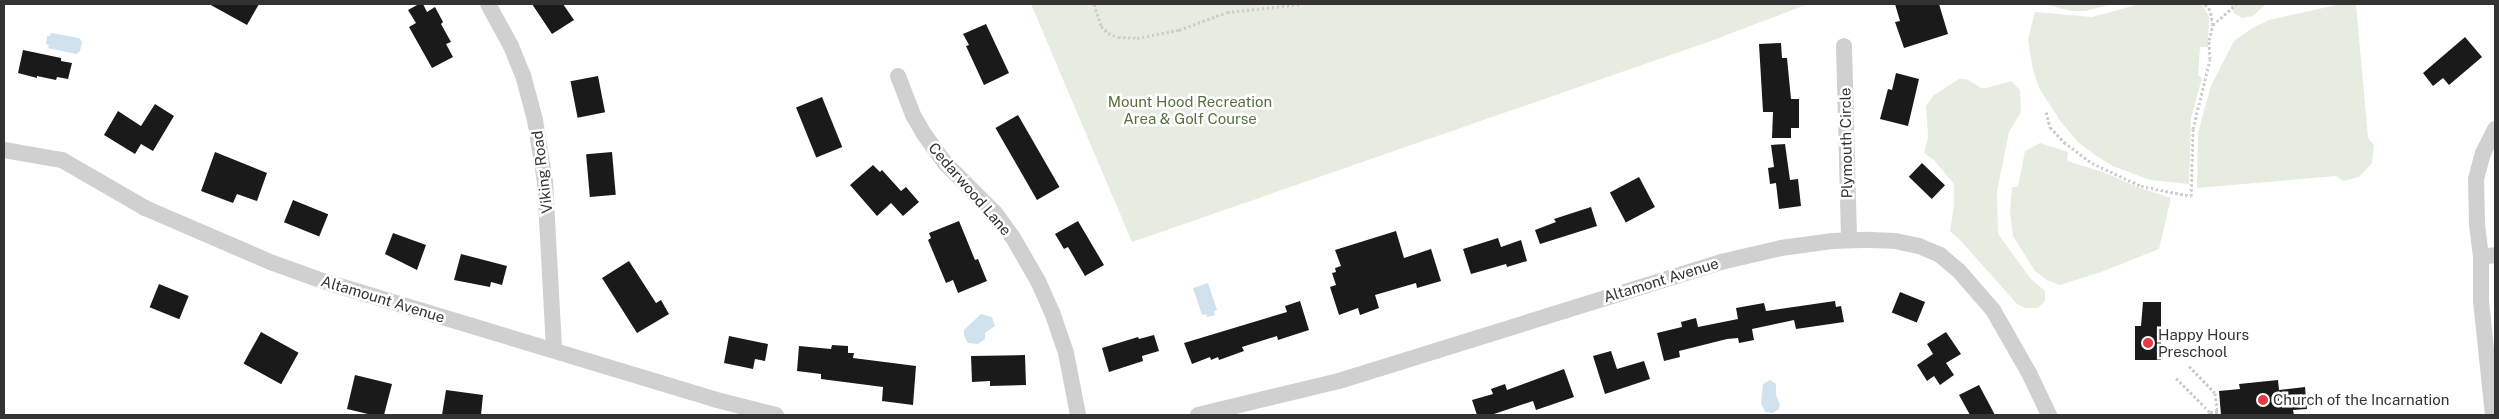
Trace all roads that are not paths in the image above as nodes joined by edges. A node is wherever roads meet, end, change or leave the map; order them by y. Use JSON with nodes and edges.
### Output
{"nodes":[{"id":1,"x":488,"y":4,"type":"edge"},
{"id":2,"x":1844,"y":46,"type":"dead end"},
{"id":3,"x":898,"y":76,"type":"dead end"},
{"id":4,"x":2495,"y":129,"type":"edge"},
{"id":5,"x":4,"y":150,"type":"edge"},
{"id":6,"x":1848,"y":240,"type":"junction"},
{"id":7,"x":2488,"y":256,"type":"edge"},
{"id":8,"x":554,"y":350,"type":"junction"},
{"id":9,"x":776,"y":415,"type":"edge"},
{"id":10,"x":1078,"y":415,"type":"edge"},
{"id":11,"x":1198,"y":415,"type":"edge"},
{"id":12,"x":2049,"y":415,"type":"edge"},
{"id":13,"x":2494,"y":415,"type":"edge"}],
"edges":[{"from":1,"to":8,"type":"street","name":"Viking Road"},
{"from":2,"to":6,"type":"street","name":"Plymouth Circle"},
{"from":3,"to":10,"type":"street","name":"Cedarwood Lane"},
{"from":4,"to":7,"type":"street"},
{"from":5,"to":8,"type":"street","name":"Altamount Avenue"},
{"from":6,"to":11,"type":"street","name":"Altamont Avenue"},
{"from":6,"to":12,"type":"street","name":"Altamont Avenue"},
{"from":7,"to":13,"type":"street"},
{"from":8,"to":9,"type":"street","name":"Altamount Avenue"}]}
